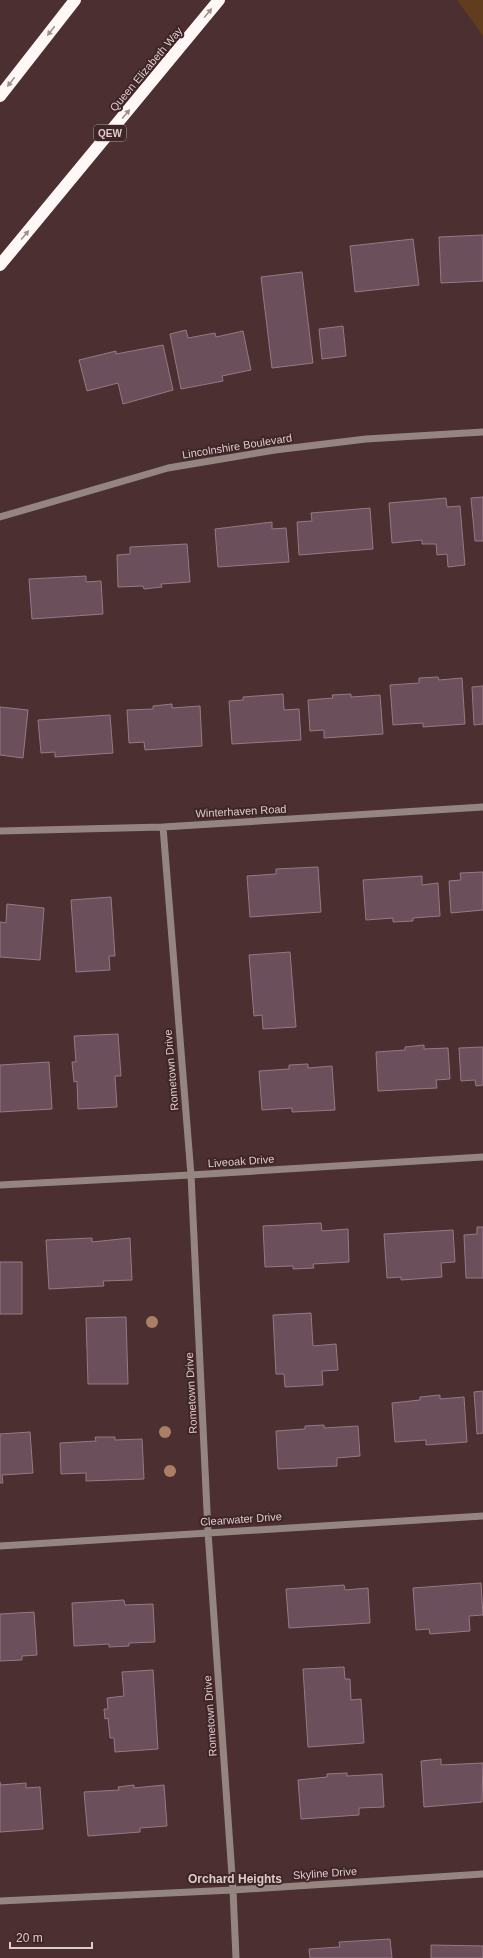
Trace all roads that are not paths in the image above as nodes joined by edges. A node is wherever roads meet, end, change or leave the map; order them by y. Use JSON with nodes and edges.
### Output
{"nodes":[{"id":1,"x":75,"y":0,"type":"edge"},
{"id":2,"x":220,"y":0,"type":"edge"},
{"id":3,"x":0,"y":96,"type":"edge"},
{"id":4,"x":0,"y":265,"type":"edge"},
{"id":5,"x":483,"y":432,"type":"edge"},
{"id":6,"x":0,"y":517,"type":"edge"},
{"id":7,"x":483,"y":807,"type":"edge"},
{"id":8,"x":163,"y":827,"type":"junction"},
{"id":9,"x":0,"y":831,"type":"edge"},
{"id":10,"x":483,"y":1157,"type":"edge"},
{"id":11,"x":191,"y":1176,"type":"junction"},
{"id":12,"x":0,"y":1185,"type":"edge"},
{"id":13,"x":483,"y":1516,"type":"edge"},
{"id":14,"x":208,"y":1532,"type":"junction"},
{"id":15,"x":0,"y":1546,"type":"edge"},
{"id":16,"x":483,"y":1874,"type":"edge"},
{"id":17,"x":233,"y":1890,"type":"junction"},
{"id":18,"x":0,"y":1901,"type":"edge"},
{"id":19,"x":236,"y":1958,"type":"edge"}],
"edges":[{"from":1,"to":3,"type":"highway","one_way":true},
{"from":4,"to":2,"type":"highway","name":"Queen Elizabeth Way","number":"QEW","one_way":true},
{"from":5,"to":6,"type":"street","name":"Lincolnshire Boulevard"},
{"from":7,"to":8,"type":"street","name":"Winterhaven Road"},
{"from":8,"to":9,"type":"street","name":"Winterhaven Road"},
{"from":8,"to":11,"type":"street","name":"Rometown Drive"},
{"from":10,"to":11,"type":"street","name":"Liveoak Drive"},
{"from":11,"to":12,"type":"street","name":"Liveoak Drive"},
{"from":11,"to":14,"type":"street","name":"Rometown Drive"},
{"from":13,"to":14,"type":"street","name":"Clearwater Drive"},
{"from":14,"to":15,"type":"street","name":"Clearwater Drive"},
{"from":14,"to":17,"type":"street","name":"Rometown Drive"},
{"from":16,"to":17,"type":"street","name":"Skyline Drive"},
{"from":17,"to":18,"type":"street","name":"Skyline Drive"},
{"from":17,"to":19,"type":"street","name":"Rometown Drive"}]}
